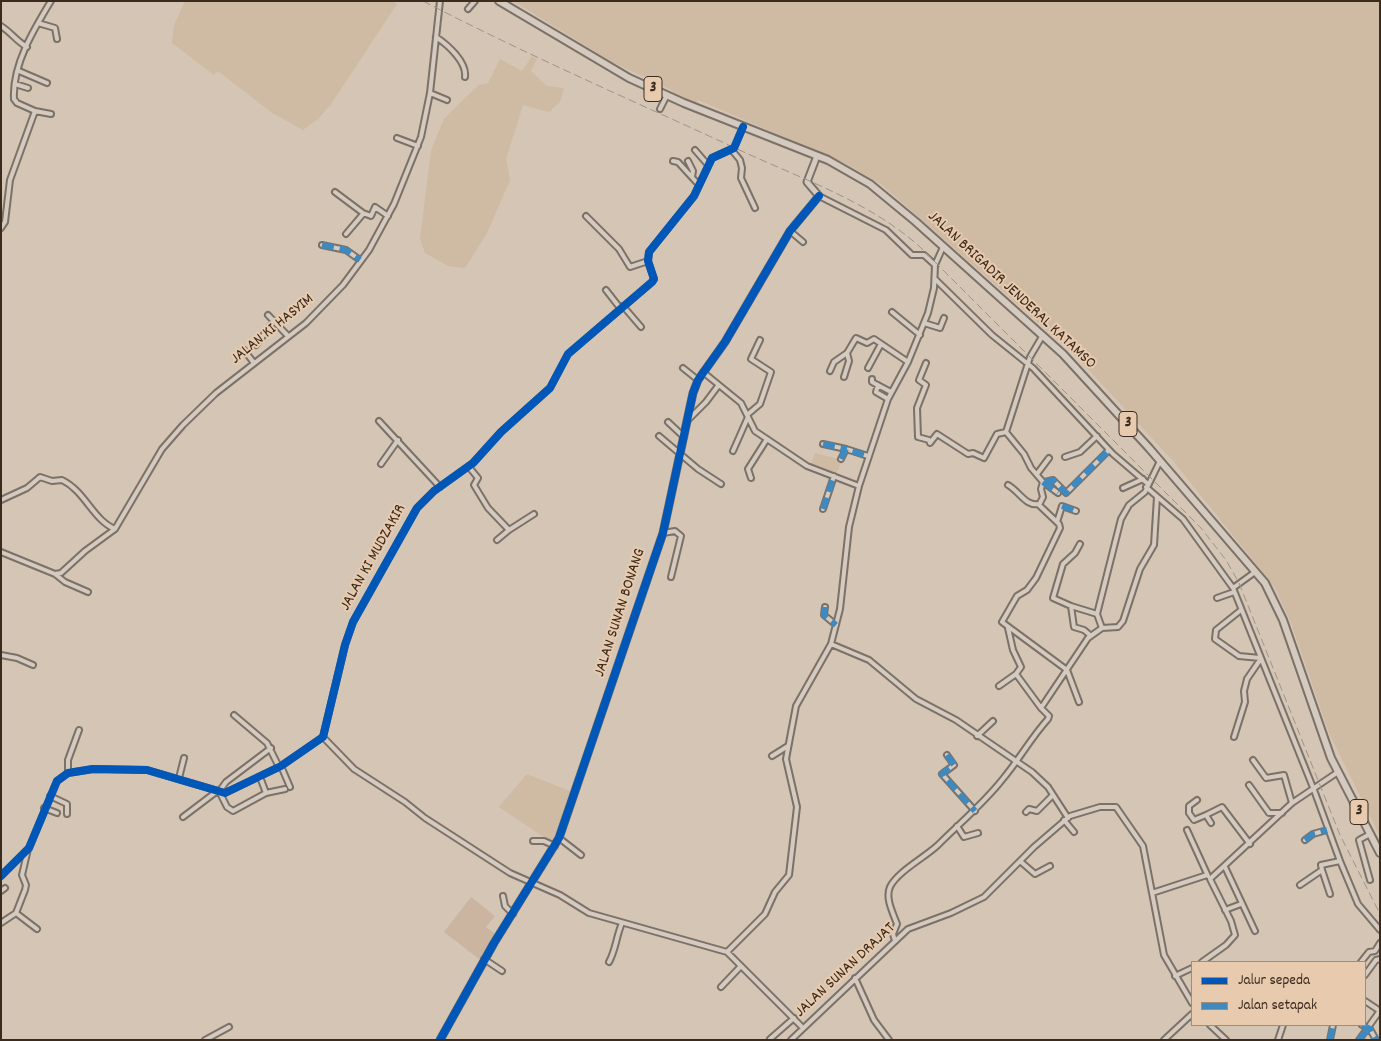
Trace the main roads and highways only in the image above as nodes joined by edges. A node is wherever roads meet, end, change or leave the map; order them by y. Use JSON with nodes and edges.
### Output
{"nodes":[{"id":1,"x":499,"y":1,"type":"edge"},
{"id":2,"x":1380,"y":853,"type":"edge"}],
"edges":[{"from":1,"to":2,"type":"highway","name":"JALAN BRIGADIR JENDERAL KATAMSO","number":"3"}]}
